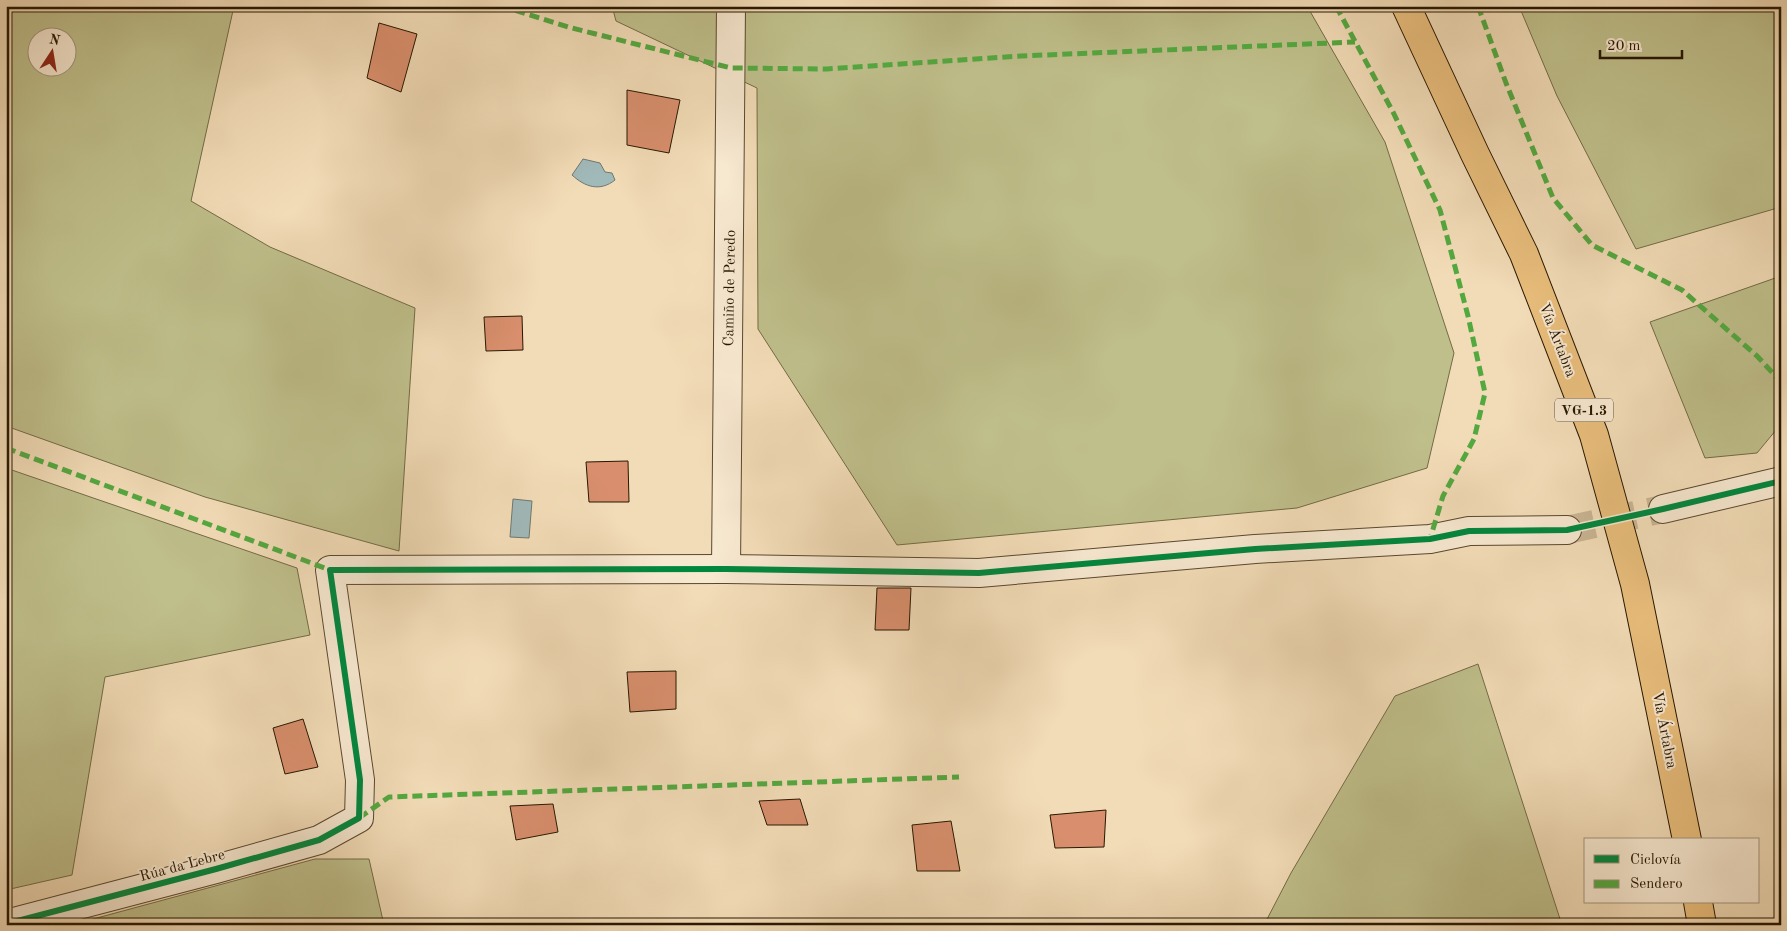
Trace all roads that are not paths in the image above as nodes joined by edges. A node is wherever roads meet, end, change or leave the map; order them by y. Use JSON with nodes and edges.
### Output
{"nodes":[{"id":1,"x":731,"y":6,"type":"edge"},
{"id":2,"x":1406,"y":6,"type":"edge"},
{"id":3,"x":1781,"y":481,"type":"edge"},
{"id":4,"x":1663,"y":509,"type":"tunnel mouth"},
{"id":5,"x":1567,"y":530,"type":"tunnel mouth"},
{"id":6,"x":726,"y":569,"type":"junction"},
{"id":7,"x":1687,"y":838,"type":"edge"},
{"id":8,"x":1698,"y":904,"type":"edge"},
{"id":9,"x":6,"y":924,"type":"edge"},
{"id":10,"x":1702,"y":925,"type":"edge"}],
"edges":[{"from":1,"to":6,"type":"street","name":"Camiño de Peredo"},
{"from":2,"to":7,"type":"highway","name":"Vía Ártabra","number":"VG-1.3"},
{"from":3,"to":4,"type":"street"},
{"from":5,"to":6,"type":"street"},
{"from":6,"to":9,"type":"street","name":"Rúa da Lebre"},
{"from":8,"to":10,"type":"highway"}]}
